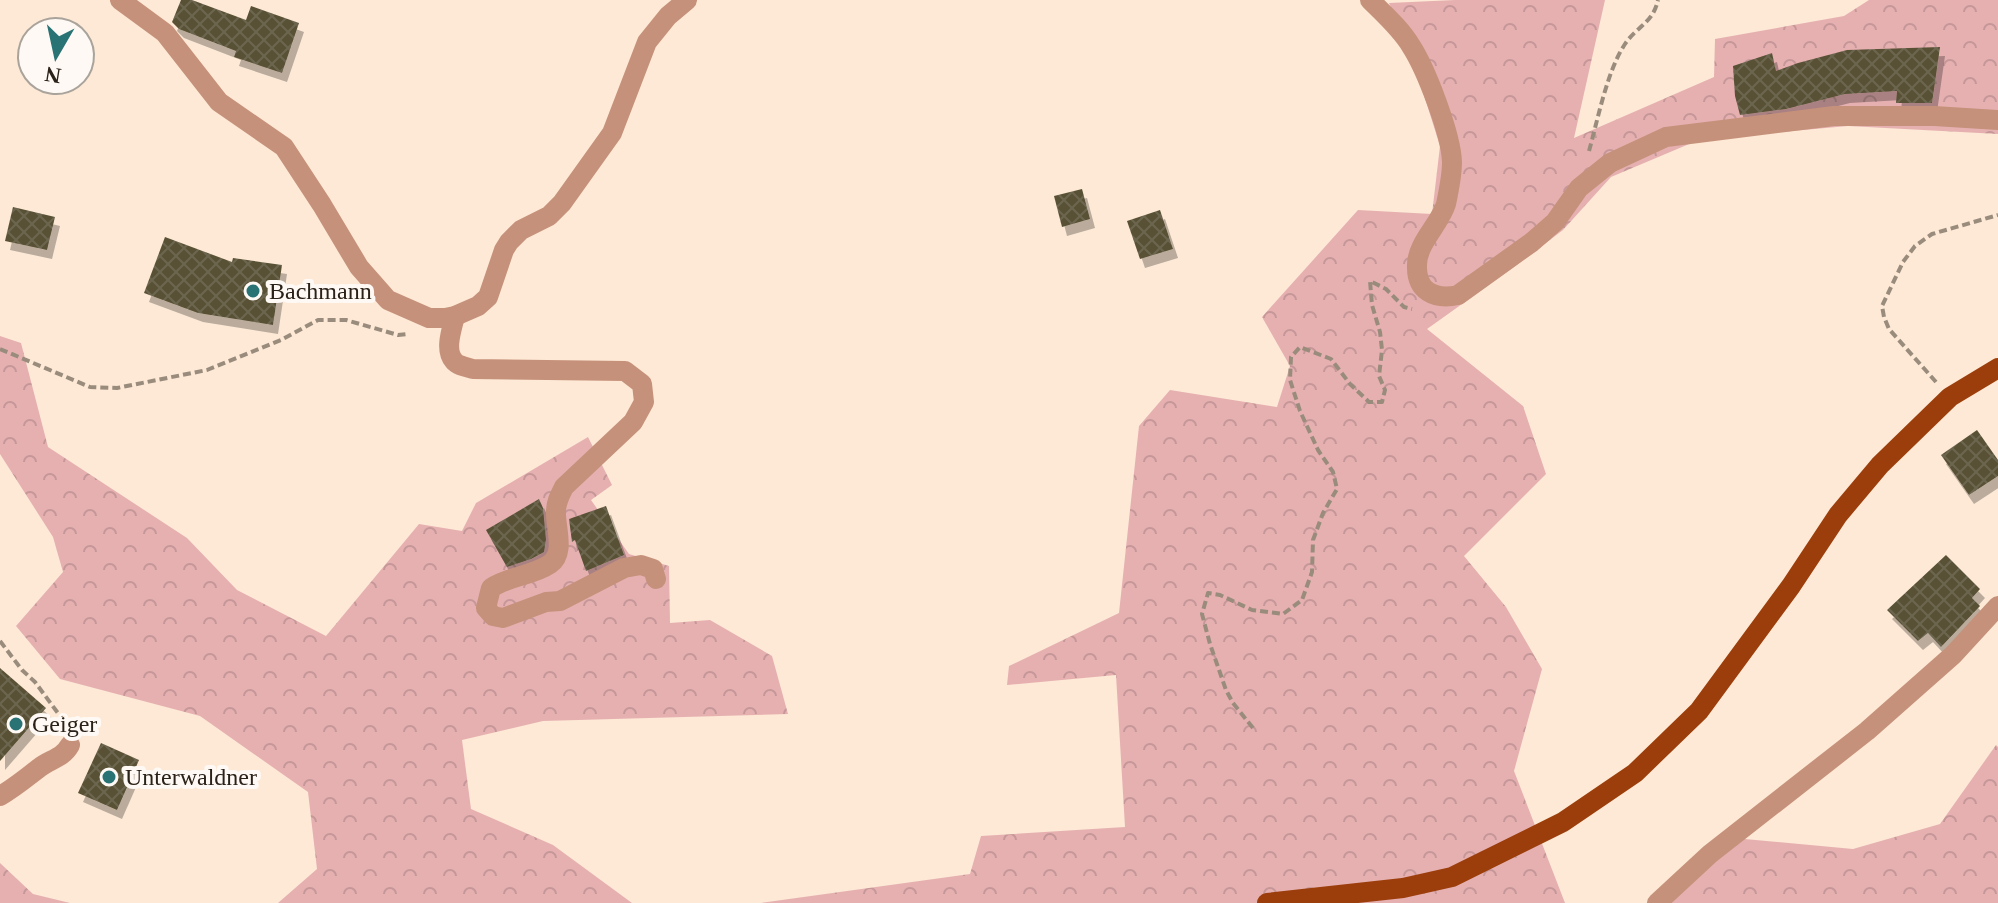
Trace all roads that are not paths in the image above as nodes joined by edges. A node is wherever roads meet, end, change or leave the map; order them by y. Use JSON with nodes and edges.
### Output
{"nodes":[{"id":1,"x":120,"y":0,"type":"edge"},
{"id":2,"x":687,"y":0,"type":"edge"},
{"id":3,"x":1370,"y":0,"type":"edge"},
{"id":4,"x":1998,"y":120,"type":"edge"},
{"id":5,"x":455,"y":316,"type":"junction"},
{"id":6,"x":1998,"y":368,"type":"edge"},
{"id":7,"x":656,"y":579,"type":"dead end"},
{"id":8,"x":1998,"y":606,"type":"edge"},
{"id":9,"x":70,"y":745,"type":"road end"},
{"id":10,"x":0,"y":796,"type":"edge"},
{"id":11,"x":1267,"y":903,"type":"edge"},
{"id":12,"x":1657,"y":903,"type":"edge"}],
"edges":[{"from":1,"to":5,"type":"street"},
{"from":2,"to":5,"type":"street"},
{"from":3,"to":4,"type":"street"},
{"from":5,"to":7,"type":"street"},
{"from":6,"to":11,"type":"main road"},
{"from":8,"to":12,"type":"street"},
{"from":9,"to":10,"type":"street"}]}
